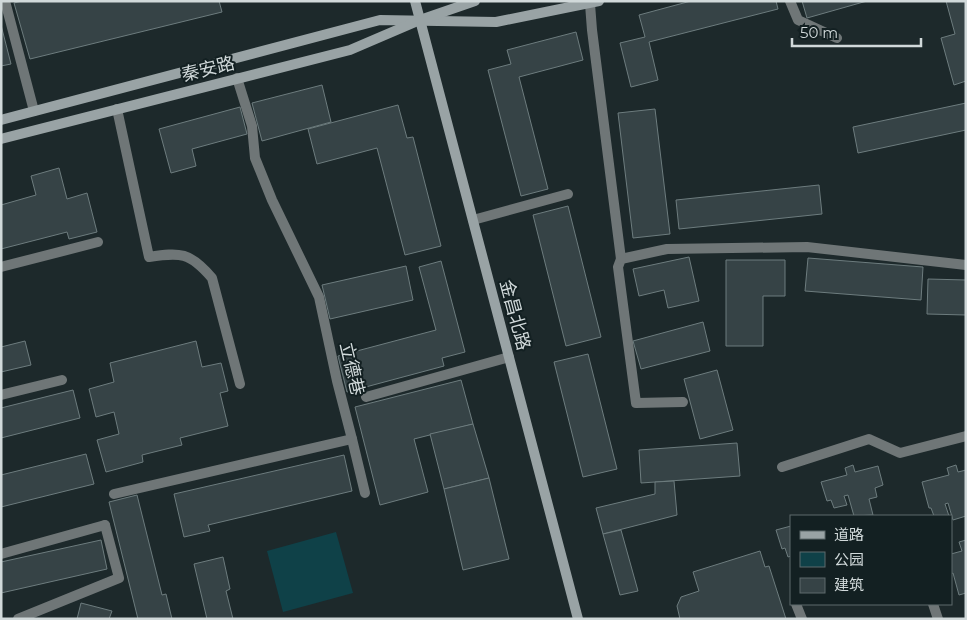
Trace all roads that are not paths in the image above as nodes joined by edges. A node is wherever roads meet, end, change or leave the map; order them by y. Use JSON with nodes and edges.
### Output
{"nodes":[{"id":1,"x":5,"y":1,"type":"edge"},
{"id":2,"x":415,"y":1,"type":"edge"},
{"id":3,"x":475,"y":1,"type":"edge"},
{"id":4,"x":790,"y":1,"type":"edge"},
{"id":5,"x":594,"y":2,"type":"edge"},
{"id":6,"x":420,"y":20,"type":"junction"},
{"id":7,"x":837,"y":38,"type":"dead end"},
{"id":8,"x":237,"y":78,"type":"junction"},
{"id":9,"x":117,"y":109,"type":"junction"},
{"id":10,"x":34,"y":111,"type":"junction"},
{"id":11,"x":1,"y":120,"type":"edge"},
{"id":12,"x":1,"y":139,"type":"edge"},
{"id":13,"x":568,"y":194,"type":"dead end"},
{"id":14,"x":473,"y":220,"type":"junction"},
{"id":15,"x":98,"y":242,"type":"dead end"},
{"id":16,"x":621,"y":259,"type":"junction"},
{"id":17,"x":966,"y":265,"type":"edge"},
{"id":18,"x":1,"y":267,"type":"edge"},
{"id":19,"x":509,"y":357,"type":"junction"},
{"id":20,"x":62,"y":380,"type":"dead end"},
{"id":21,"x":240,"y":384,"type":"dead end"},
{"id":22,"x":1,"y":395,"type":"edge"},
{"id":23,"x":366,"y":397,"type":"dead end"},
{"id":24,"x":683,"y":402,"type":"dead end"},
{"id":25,"x":966,"y":436,"type":"edge"},
{"id":26,"x":352,"y":439,"type":"junction"},
{"id":27,"x":782,"y":467,"type":"dead end"},
{"id":28,"x":366,"y":493,"type":"dead end"},
{"id":29,"x":114,"y":494,"type":"dead end"},
{"id":30,"x":1,"y":554,"type":"edge"},
{"id":31,"x":796,"y":605,"type":"edge"},
{"id":32,"x":933,"y":605,"type":"edge"},
{"id":33,"x":18,"y":619,"type":"edge"},
{"id":34,"x":578,"y":619,"type":"edge"},
{"id":35,"x":802,"y":619,"type":"edge"},
{"id":36,"x":938,"y":619,"type":"edge"}],
"edges":[{"from":1,"to":10,"type":"street"},
{"from":2,"to":6,"type":"main road","name":"金昌北路"},
{"from":3,"to":6,"type":"main road","name":"秦安路"},
{"from":4,"to":7,"type":"street"},
{"from":5,"to":6,"type":"main road","name":"秦安路"},
{"from":5,"to":16,"type":"street"},
{"from":6,"to":8,"type":"main road","name":"秦安路"},
{"from":6,"to":10,"type":"main road","name":"秦安路"},
{"from":6,"to":14,"type":"main road","name":"金昌北路"},
{"from":8,"to":9,"type":"main road","name":"秦安路"},
{"from":8,"to":26,"type":"street","name":"立德巷"},
{"from":9,"to":12,"type":"main road","name":"秦安路"},
{"from":9,"to":21,"type":"street"},
{"from":10,"to":11,"type":"main road","name":"秦安路"},
{"from":13,"to":14,"type":"street"},
{"from":14,"to":19,"type":"main road","name":"金昌北路"},
{"from":15,"to":18,"type":"street"},
{"from":16,"to":17,"type":"street"},
{"from":16,"to":24,"type":"street"},
{"from":19,"to":23,"type":"street"},
{"from":19,"to":34,"type":"main road","name":"金昌北路"},
{"from":20,"to":22,"type":"street"},
{"from":25,"to":27,"type":"street"},
{"from":26,"to":28,"type":"street","name":"立德巷"},
{"from":26,"to":29,"type":"street"},
{"from":30,"to":33,"type":"street"},
{"from":31,"to":35,"type":"street"},
{"from":32,"to":36,"type":"street"}]}
